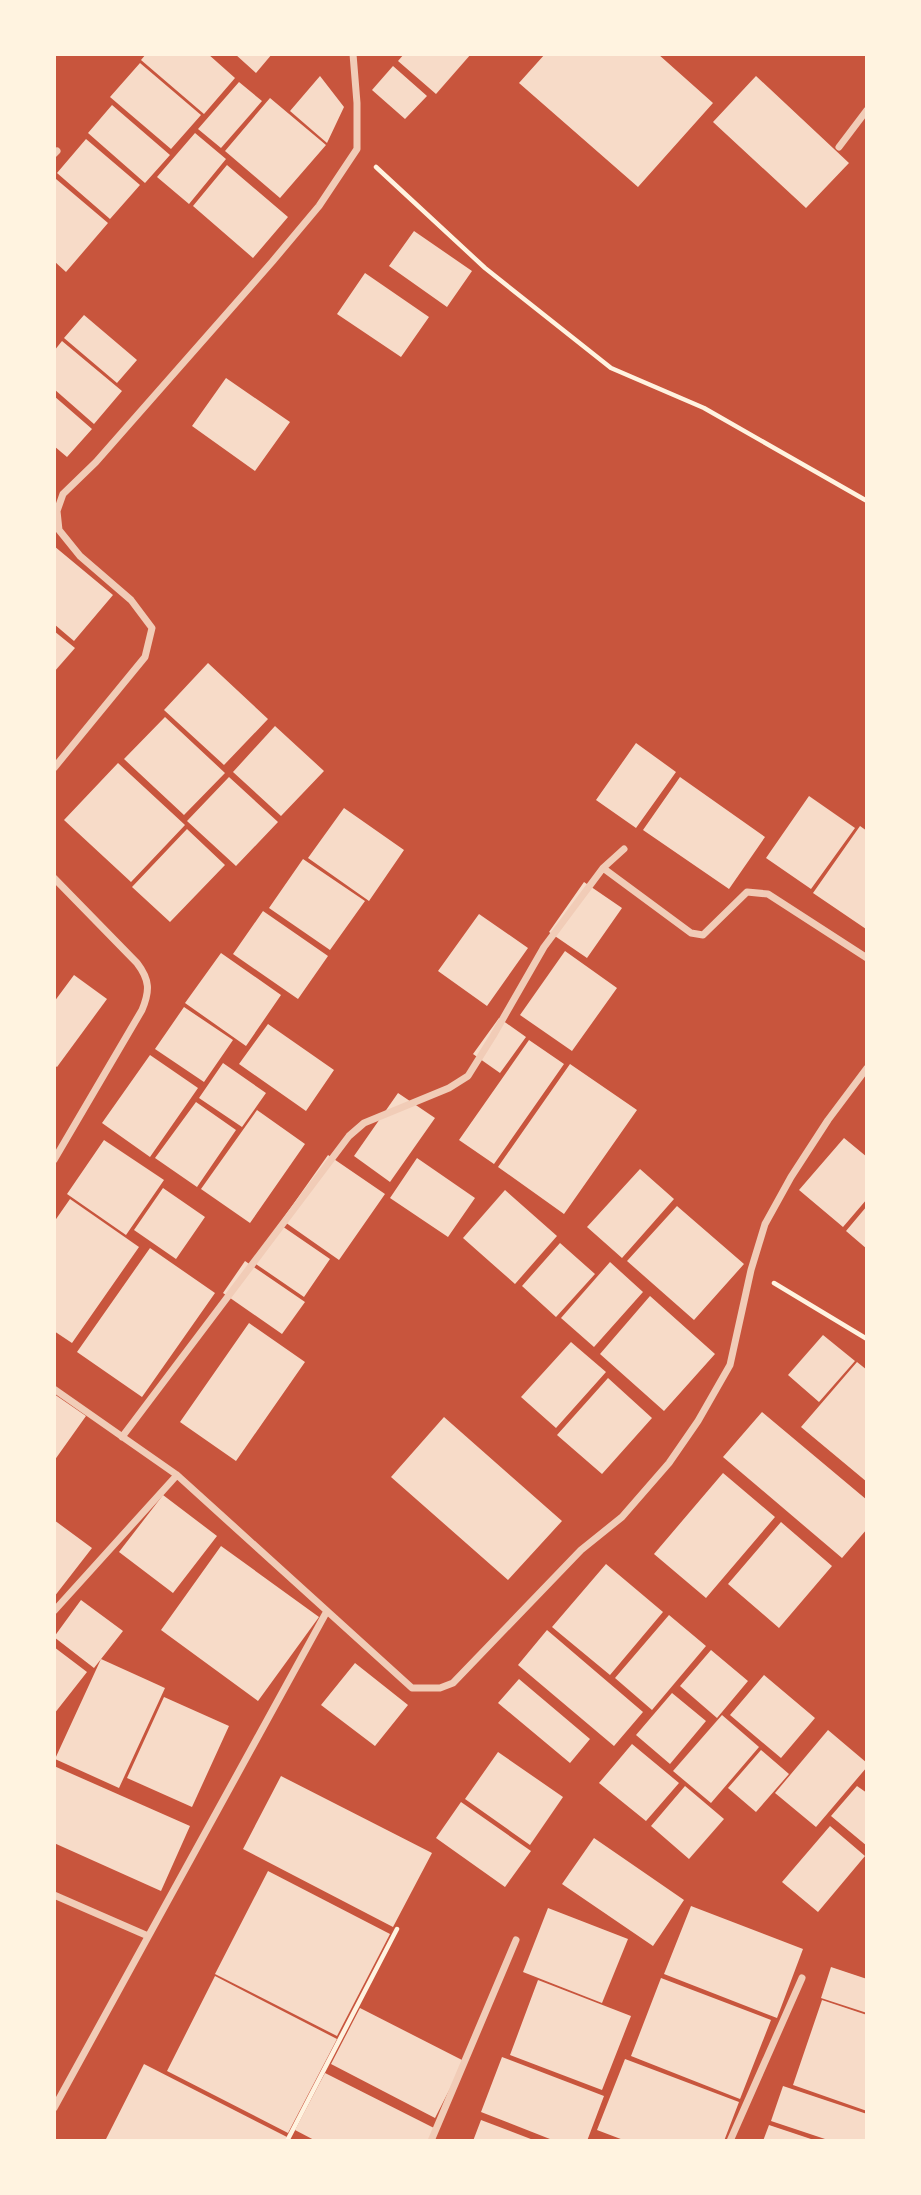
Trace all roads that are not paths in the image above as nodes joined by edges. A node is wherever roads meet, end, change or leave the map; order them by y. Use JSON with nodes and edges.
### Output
{"nodes":[{"id":1,"x":353,"y":54,"type":"edge"},
{"id":2,"x":867,"y":110,"type":"edge"},
{"id":3,"x":839,"y":148,"type":"dead end"},
{"id":4,"x":54,"y":768,"type":"edge"},
{"id":5,"x":624,"y":849,"type":"dead end"},
{"id":6,"x":603,"y":868,"type":"junction"},
{"id":7,"x":54,"y":878,"type":"edge"},
{"id":8,"x":867,"y":958,"type":"edge"},
{"id":9,"x":866,"y":1069,"type":"edge"},
{"id":10,"x":54,"y":1160,"type":"edge"},
{"id":11,"x":54,"y":1389,"type":"edge"},
{"id":12,"x":122,"y":1437,"type":"junction"},
{"id":13,"x":177,"y":1475,"type":"junction"},
{"id":14,"x":54,"y":1611,"type":"edge"},
{"id":15,"x":327,"y":1611,"type":"junction"},
{"id":16,"x":54,"y":1895,"type":"edge"},
{"id":17,"x":148,"y":1936,"type":"junction"},
{"id":18,"x":516,"y":1940,"type":"dead end"},
{"id":19,"x":802,"y":1978,"type":"dead end"},
{"id":20,"x":54,"y":2108,"type":"edge"},
{"id":21,"x":431,"y":2141,"type":"edge"},
{"id":22,"x":730,"y":2141,"type":"edge"}],
"edges":[{"from":1,"to":4,"type":"street"},
{"from":2,"to":3,"type":"street"},
{"from":5,"to":6,"type":"street"},
{"from":6,"to":8,"type":"street"},
{"from":6,"to":12,"type":"street"},
{"from":7,"to":10,"type":"street"},
{"from":9,"to":15,"type":"street"},
{"from":11,"to":12,"type":"street"},
{"from":12,"to":13,"type":"street"},
{"from":13,"to":14,"type":"street"},
{"from":13,"to":15,"type":"street"},
{"from":15,"to":17,"type":"street"},
{"from":16,"to":17,"type":"street"},
{"from":17,"to":20,"type":"street"},
{"from":18,"to":21,"type":"street"},
{"from":19,"to":22,"type":"street"}]}
